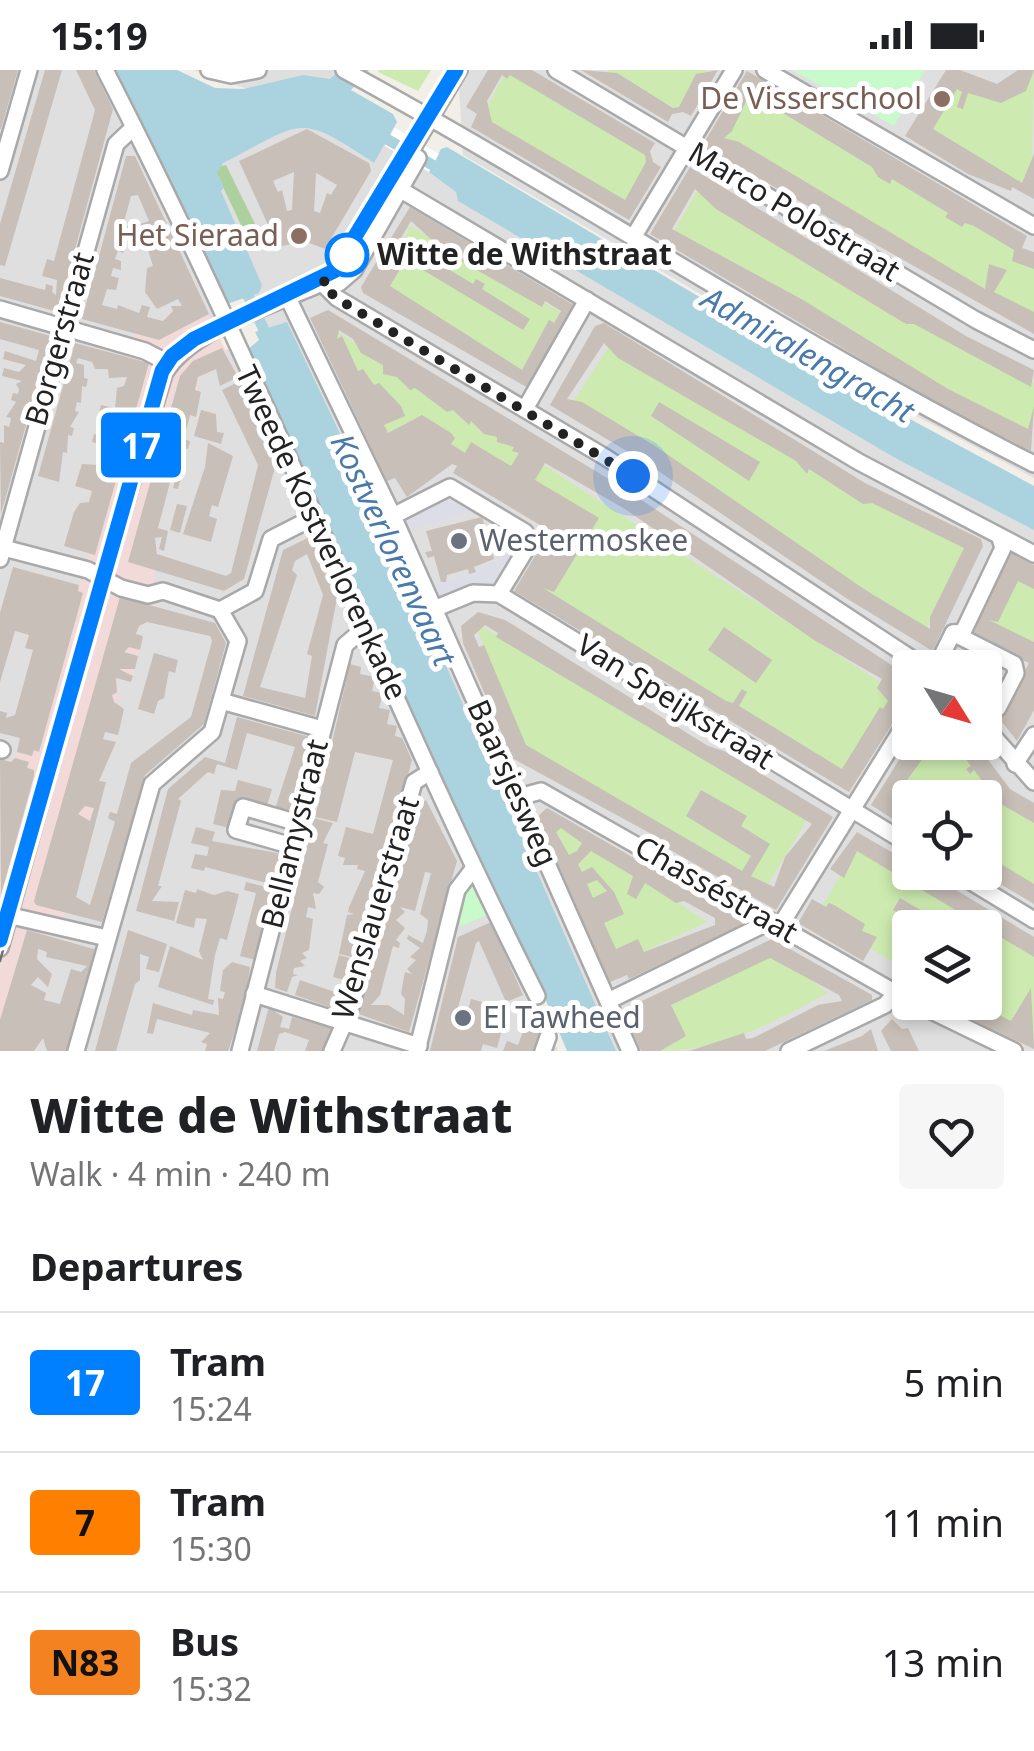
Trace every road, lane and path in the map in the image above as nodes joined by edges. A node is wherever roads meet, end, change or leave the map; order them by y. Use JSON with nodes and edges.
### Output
{"nodes":[{"id":1,"x":29,"y":70,"type":"edge"},
{"id":2,"x":105,"y":70,"type":"edge"},
{"id":3,"x":210,"y":70,"type":"edge"},
{"id":4,"x":258,"y":70,"type":"edge"},
{"id":5,"x":344,"y":70,"type":"edge"},
{"id":6,"x":448,"y":70,"type":"edge"},
{"id":7,"x":459,"y":70,"type":"edge"},
{"id":8,"x":468,"y":70,"type":"edge"},
{"id":9,"x":556,"y":70,"type":"edge"},
{"id":10,"x":734,"y":70,"type":"edge"},
{"id":11,"x":765,"y":70,"type":"edge"},
{"id":12,"x":431,"y":117,"type":"junction"},
{"id":13,"x":134,"y":127,"type":"junction"},
{"id":14,"x":687,"y":149,"type":"junction"},
{"id":15,"x":406,"y":159,"type":"junction"},
{"id":16,"x":0,"y":172,"type":"edge"},
{"id":17,"x":401,"y":190,"type":"junction"},
{"id":18,"x":1034,"y":226,"type":"edge"},
{"id":19,"x":634,"y":236,"type":"junction"},
{"id":20,"x":322,"y":283,"type":"junction"},
{"id":21,"x":288,"y":298,"type":"junction"},
{"id":22,"x":587,"y":300,"type":"junction"},
{"id":23,"x":0,"y":309,"type":"edge"},
{"id":24,"x":227,"y":326,"type":"junction"},
{"id":25,"x":64,"y":328,"type":"junction"},
{"id":26,"x":1034,"y":350,"type":"edge"},
{"id":27,"x":170,"y":364,"type":"junction"},
{"id":28,"x":525,"y":409,"type":"junction"},
{"id":29,"x":1034,"y":464,"type":"edge"},
{"id":30,"x":393,"y":516,"type":"junction"},
{"id":31,"x":314,"y":517,"type":"junction"},
{"id":32,"x":1000,"y":538,"type":"junction"},
{"id":33,"x":1,"y":551,"type":"edge"},
{"id":34,"x":1034,"y":554,"type":"edge"},
{"id":35,"x":104,"y":578,"type":"junction"},
{"id":36,"x":499,"y":594,"type":"junction"},
{"id":37,"x":434,"y":609,"type":"junction"},
{"id":38,"x":220,"y":610,"type":"junction"},
{"id":39,"x":366,"y":627,"type":"junction"},
{"id":40,"x":957,"y":635,"type":"junction"},
{"id":41,"x":911,"y":650,"type":"edge"},
{"id":42,"x":945,"y":650,"type":"edge"},
{"id":43,"x":986,"y":650,"type":"edge"},
{"id":44,"x":1002,"y":658,"type":"edge"},
{"id":45,"x":1002,"y":700,"type":"edge"},
{"id":46,"x":220,"y":702,"type":"junction"},
{"id":47,"x":322,"y":729,"type":"junction"},
{"id":48,"x":1034,"y":735,"type":"edge"},
{"id":49,"x":892,"y":745,"type":"edge"},
{"id":50,"x":1002,"y":747,"type":"edge"},
{"id":51,"x":1016,"y":764,"type":"junction"},
{"id":52,"x":430,"y":772,"type":"junction"},
{"id":53,"x":1034,"y":782,"type":"edge"},
{"id":54,"x":519,"y":798,"type":"junction"},
{"id":55,"x":852,"y":810,"type":"junction"},
{"id":56,"x":298,"y":823,"type":"junction"},
{"id":57,"x":892,"y":835,"type":"edge"},
{"id":58,"x":292,"y":846,"type":"junction"},
{"id":59,"x":473,"y":869,"type":"junction"},
{"id":60,"x":985,"y":890,"type":"edge"},
{"id":61,"x":5,"y":914,"type":"edge"},
{"id":62,"x":1034,"y":920,"type":"edge"},
{"id":63,"x":775,"y":923,"type":"junction"},
{"id":64,"x":106,"y":938,"type":"junction"},
{"id":65,"x":0,"y":948,"type":"edge"},
{"id":66,"x":892,"y":991,"type":"edge"},
{"id":67,"x":254,"y":994,"type":"junction"},
{"id":68,"x":537,"y":996,"type":"dead end"},
{"id":69,"x":608,"y":1001,"type":"junction"},
{"id":70,"x":892,"y":1002,"type":"edge"},
{"id":71,"x":950,"y":1020,"type":"edge"},
{"id":72,"x":343,"y":1023,"type":"junction"},
{"id":73,"x":418,"y":1048,"type":"edge"},
{"id":74,"x":76,"y":1051,"type":"edge"},
{"id":75,"x":240,"y":1051,"type":"edge"},
{"id":76,"x":332,"y":1051,"type":"edge"},
{"id":77,"x":630,"y":1051,"type":"edge"},
{"id":78,"x":789,"y":1051,"type":"edge"},
{"id":79,"x":1014,"y":1051,"type":"edge"}],
"edges":[{"from":1,"to":16,"type":"street"},
{"from":2,"to":13,"type":"street","name":"Tweede Kostverlorenkade"},
{"from":3,"to":4,"type":"street"},
{"from":5,"to":12,"type":"street"},
{"from":6,"to":12,"type":"street"},
{"from":7,"to":12,"type":"street"},
{"from":8,"to":12,"type":"street"},
{"from":9,"to":14,"type":"street","name":"Marco Polostraat"},
{"from":10,"to":14,"type":"street"},
{"from":11,"to":18,"type":"street"},
{"from":12,"to":15,"type":"street"},
{"from":12,"to":19,"type":"street"},
{"from":13,"to":24,"type":"street","name":"Tweede Kostverlorenkade"},
{"from":13,"to":25,"type":"street","name":"Borgerstraat"},
{"from":14,"to":19,"type":"street"},
{"from":14,"to":26,"type":"street","name":"Marco Polostraat"},
{"from":15,"to":17,"type":"street"},
{"from":15,"to":20,"type":"street"},
{"from":17,"to":20,"type":"street"},
{"from":17,"to":22,"type":"street"},
{"from":19,"to":29,"type":"street"},
{"from":20,"to":21,"type":"street"},
{"from":20,"to":28,"type":"street"},
{"from":21,"to":24,"type":"street"},
{"from":21,"to":30,"type":"street","name":"Baarsjesweg"},
{"from":22,"to":28,"type":"street"},
{"from":22,"to":32,"type":"street"},
{"from":23,"to":25,"type":"street"},
{"from":24,"to":27,"type":"street"},
{"from":24,"to":31,"type":"street","name":"Tweede Kostverlorenkade"},
{"from":25,"to":27,"type":"street"},
{"from":25,"to":33,"type":"street","name":"Borgerstraat"},
{"from":27,"to":35,"type":"street"},
{"from":28,"to":41,"type":"street"},
{"from":30,"to":36,"type":"street"},
{"from":30,"to":37,"type":"street","name":"Baarsjesweg"},
{"from":31,"to":38,"type":"street"},
{"from":31,"to":39,"type":"street","name":"Tweede Kostverlorenkade"},
{"from":32,"to":34,"type":"street"},
{"from":32,"to":40,"type":"street"},
{"from":33,"to":35,"type":"street"},
{"from":35,"to":38,"type":"street"},
{"from":35,"to":61,"type":"street"},
{"from":36,"to":37,"type":"street"},
{"from":36,"to":55,"type":"street","name":"Van Speijkstraat"},
{"from":37,"to":54,"type":"street","name":"Baarsjesweg"},
{"from":38,"to":46,"type":"street"},
{"from":39,"to":47,"type":"street","name":"Bellamystraat"},
{"from":39,"to":52,"type":"street","name":"Tweede Kostverlorenkade"},
{"from":40,"to":42,"type":"street"},
{"from":40,"to":43,"type":"street"},
{"from":44,"to":45,"type":"street"},
{"from":46,"to":47,"type":"street"},
{"from":46,"to":64,"type":"street"},
{"from":47,"to":56,"type":"street","name":"Bellamystraat"},
{"from":48,"to":51,"type":"street"},
{"from":49,"to":55,"type":"street"},
{"from":50,"to":51,"type":"street"},
{"from":51,"to":53,"type":"street"},
{"from":52,"to":59,"type":"street","name":"Tweede Kostverlorenkade"},
{"from":52,"to":72,"type":"street","name":"Wenslauerstraat"},
{"from":54,"to":63,"type":"street","name":"Chasséstraat"},
{"from":54,"to":69,"type":"street","name":"Baarsjesweg"},
{"from":55,"to":57,"type":"street","name":"Van Speijkstraat"},
{"from":55,"to":63,"type":"street"},
{"from":56,"to":58,"type":"street","name":"Bellamystraat"},
{"from":56,"to":58,"type":"street"},
{"from":58,"to":67,"type":"street","name":"Bellamystraat"},
{"from":59,"to":68,"type":"street","name":"Tweede Kostverlorenkade"},
{"from":59,"to":73,"type":"street"},
{"from":60,"to":62,"type":"street"},
{"from":61,"to":64,"type":"street"},
{"from":61,"to":65,"type":"street"},
{"from":63,"to":66,"type":"street","name":"Chasséstraat"},
{"from":63,"to":69,"type":"street"},
{"from":64,"to":74,"type":"street"},
{"from":67,"to":72,"type":"street"},
{"from":67,"to":75,"type":"street","name":"Bellamystraat"},
{"from":69,"to":77,"type":"street","name":"Baarsjesweg"},
{"from":70,"to":78,"type":"street"},
{"from":71,"to":79,"type":"street","name":"Chasséstraat"},
{"from":72,"to":73,"type":"street"},
{"from":72,"to":76,"type":"street","name":"Wenslauerstraat"}]}
